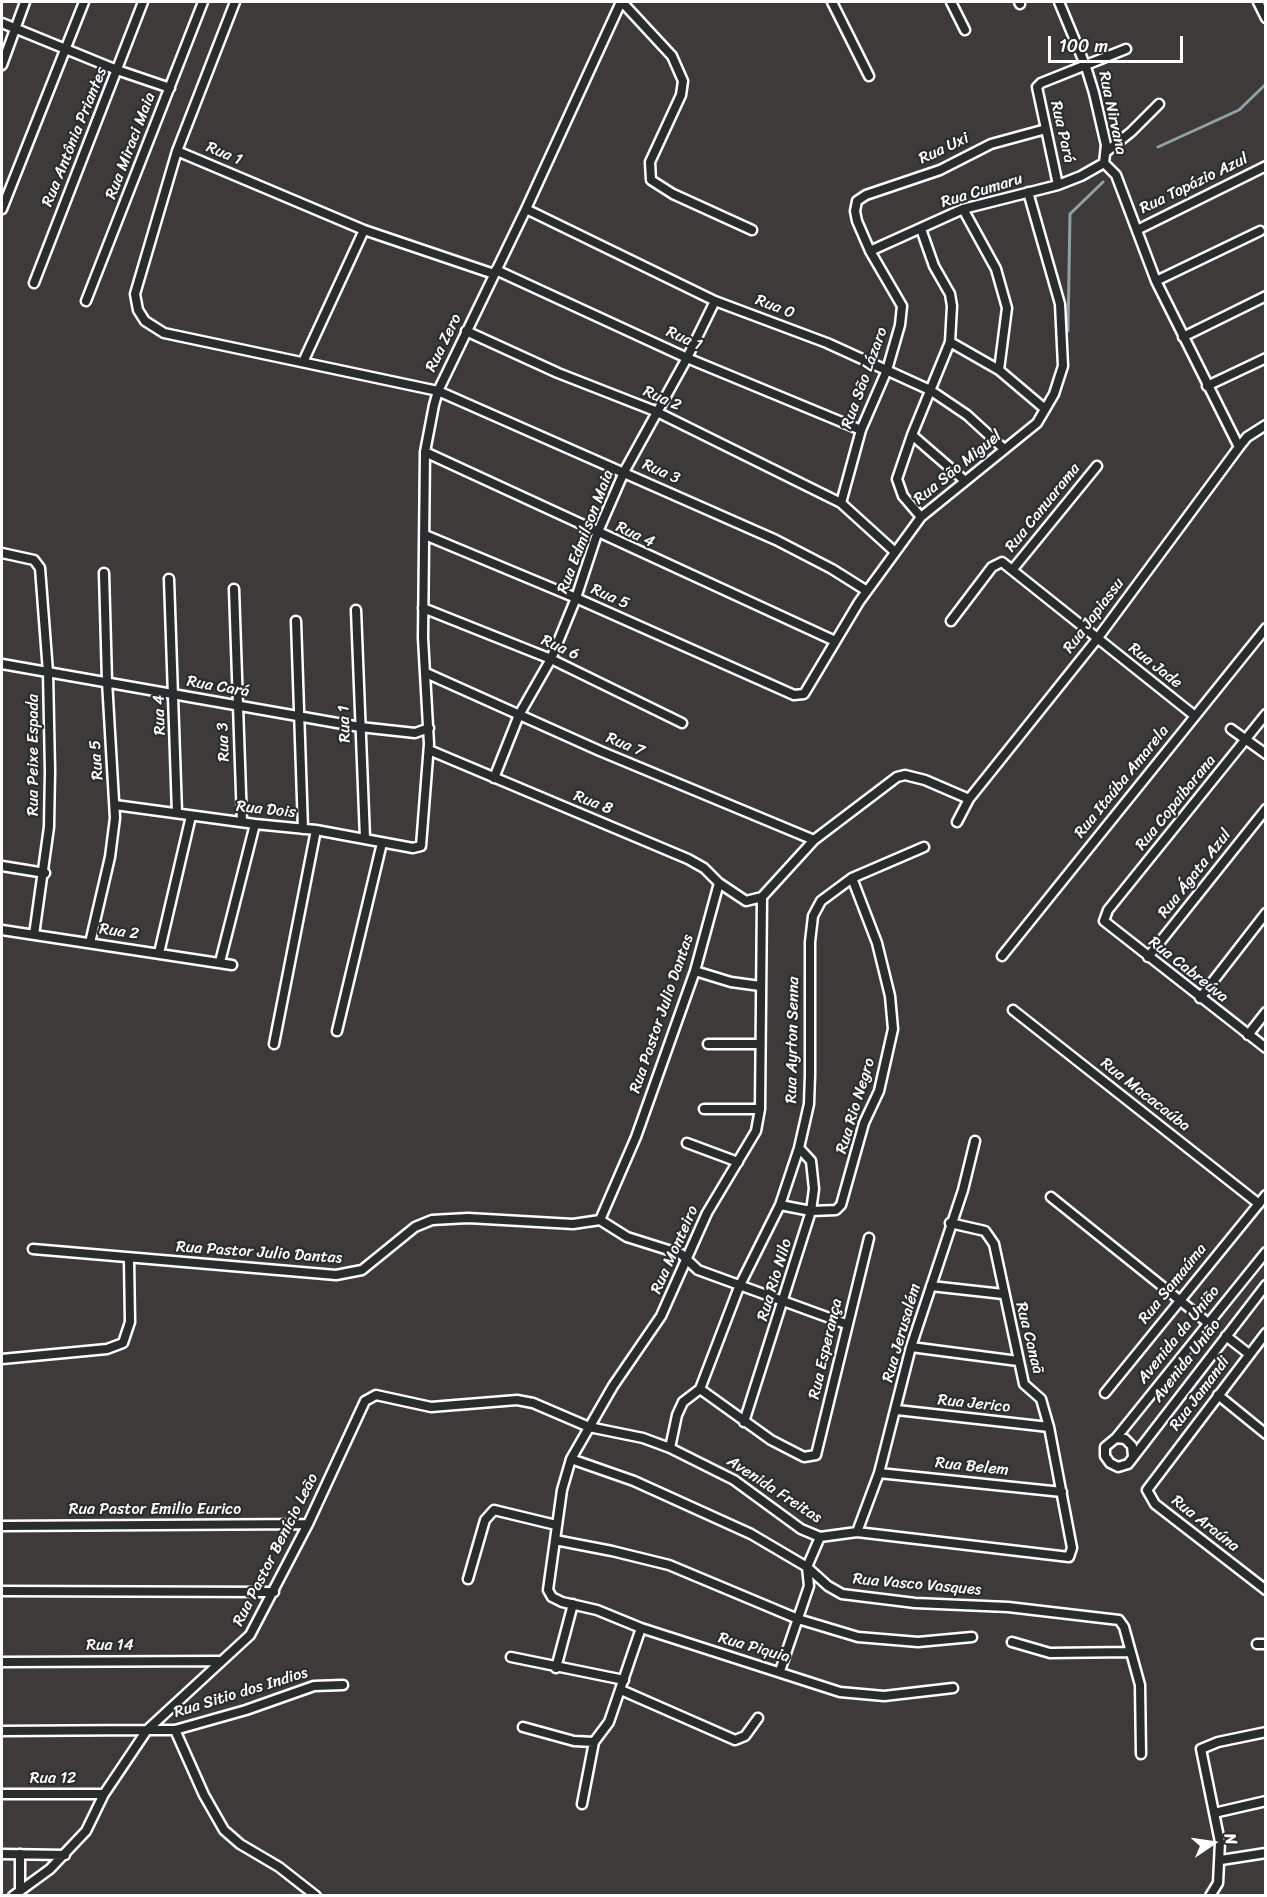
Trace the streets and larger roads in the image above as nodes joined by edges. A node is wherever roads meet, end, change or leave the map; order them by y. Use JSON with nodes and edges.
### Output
{"nodes":[{"id":1,"x":25,"y":2,"type":"edge"},
{"id":2,"x":84,"y":2,"type":"edge"},
{"id":3,"x":143,"y":2,"type":"edge"},
{"id":4,"x":204,"y":2,"type":"edge"},
{"id":5,"x":236,"y":2,"type":"edge"},
{"id":6,"x":621,"y":2,"type":"edge"},
{"id":7,"x":832,"y":2,"type":"edge"},
{"id":8,"x":951,"y":2,"type":"edge"},
{"id":9,"x":1059,"y":2,"type":"edge"},
{"id":10,"x":1258,"y":2,"type":"edge"},
{"id":11,"x":1266,"y":18,"type":"edge"},
{"id":12,"x":2,"y":23,"type":"edge"},
{"id":13,"x":15,"y":28,"type":"junction"},
{"id":14,"x":965,"y":30,"type":"dead end"},
{"id":15,"x":66,"y":49,"type":"junction"},
{"id":16,"x":1126,"y":49,"type":"dead end"},
{"id":17,"x":2,"y":65,"type":"edge"},
{"id":18,"x":1086,"y":67,"type":"junction"},
{"id":19,"x":117,"y":70,"type":"junction"},
{"id":20,"x":869,"y":76,"type":"dead end"},
{"id":21,"x":170,"y":88,"type":"junction"},
{"id":22,"x":1159,"y":104,"type":"dead end"},
{"id":23,"x":1046,"y":129,"type":"junction"},
{"id":24,"x":177,"y":151,"type":"junction"},
{"id":25,"x":1106,"y":152,"type":"junction"},
{"id":26,"x":1104,"y":163,"type":"junction"},
{"id":27,"x":1266,"y":166,"type":"edge"},
{"id":28,"x":1058,"y":185,"type":"junction"},
{"id":29,"x":1028,"y":192,"type":"junction"},
{"id":30,"x":857,"y":201,"type":"joint"},
{"id":31,"x":2,"y":209,"type":"edge"},
{"id":32,"x":526,"y":209,"type":"junction"},
{"id":33,"x":963,"y":210,"type":"junction"},
{"id":34,"x":921,"y":229,"type":"junction"},
{"id":35,"x":752,"y":230,"type":"dead end"},
{"id":36,"x":1137,"y":230,"type":"junction"},
{"id":37,"x":364,"y":231,"type":"junction"},
{"id":38,"x":1260,"y":231,"type":"dead end"},
{"id":39,"x":870,"y":251,"type":"junction"},
{"id":40,"x":495,"y":272,"type":"junction"},
{"id":41,"x":1156,"y":281,"type":"junction"},
{"id":42,"x":34,"y":283,"type":"dead end"},
{"id":43,"x":1266,"y":296,"type":"edge"},
{"id":44,"x":715,"y":301,"type":"junction"},
{"id":45,"x":86,"y":302,"type":"dead end"},
{"id":46,"x":466,"y":331,"type":"junction"},
{"id":47,"x":1183,"y":337,"type":"junction"},
{"id":48,"x":950,"y":342,"type":"junction"},
{"id":49,"x":687,"y":357,"type":"junction"},
{"id":50,"x":1266,"y":358,"type":"edge"},
{"id":51,"x":303,"y":362,"type":"junction"},
{"id":52,"x":887,"y":370,"type":"junction"},
{"id":53,"x":999,"y":370,"type":"junction"},
{"id":54,"x":1208,"y":386,"type":"junction"},
{"id":55,"x":930,"y":390,"type":"junction"},
{"id":56,"x":438,"y":392,"type":"junction"},
{"id":57,"x":1045,"y":409,"type":"junction"},
{"id":58,"x":656,"y":411,"type":"junction"},
{"id":59,"x":1266,"y":425,"type":"edge"},
{"id":60,"x":861,"y":430,"type":"junction"},
{"id":61,"x":912,"y":435,"type":"junction"},
{"id":62,"x":1239,"y":447,"type":"junction"},
{"id":63,"x":1004,"y":448,"type":"junction"},
{"id":64,"x":425,"y":452,"type":"junction"},
{"id":65,"x":1097,"y":466,"type":"dead end"},
{"id":66,"x":624,"y":472,"type":"junction"},
{"id":67,"x":964,"y":480,"type":"junction"},
{"id":68,"x":841,"y":502,"type":"junction"},
{"id":69,"x":921,"y":517,"type":"junction"},
{"id":70,"x":597,"y":534,"type":"junction"},
{"id":71,"x":425,"y":535,"type":"junction"},
{"id":72,"x":895,"y":552,"type":"junction"},
{"id":73,"x":2,"y":553,"type":"edge"},
{"id":74,"x":1013,"y":569,"type":"junction"},
{"id":75,"x":104,"y":573,"type":"dead end"},
{"id":76,"x":169,"y":579,"type":"dead end"},
{"id":77,"x":234,"y":589,"type":"dead end"},
{"id":78,"x":867,"y":591,"type":"junction"},
{"id":79,"x":576,"y":598,"type":"junction"},
{"id":80,"x":423,"y":608,"type":"junction"},
{"id":81,"x":356,"y":610,"type":"dead end"},
{"id":82,"x":296,"y":621,"type":"dead end"},
{"id":83,"x":951,"y":621,"type":"dead end"},
{"id":84,"x":1266,"y":628,"type":"edge"},
{"id":85,"x":1097,"y":639,"type":"junction"},
{"id":86,"x":835,"y":641,"type":"junction"},
{"id":87,"x":551,"y":659,"type":"junction"},
{"id":88,"x":2,"y":664,"type":"edge"},
{"id":89,"x":48,"y":672,"type":"junction"},
{"id":90,"x":426,"y":673,"type":"junction"},
{"id":91,"x":749,"y":675,"type":"joint"},
{"id":92,"x":107,"y":681,"type":"junction"},
{"id":93,"x":174,"y":695,"type":"junction"},
{"id":94,"x":238,"y":706,"type":"junction"},
{"id":95,"x":1266,"y":714,"type":"edge"},
{"id":96,"x":519,"y":715,"type":"junction"},
{"id":97,"x":1195,"y":716,"type":"junction"},
{"id":98,"x":297,"y":717,"type":"junction"},
{"id":99,"x":682,"y":723,"type":"dead end"},
{"id":100,"x":360,"y":727,"type":"junction"},
{"id":101,"x":429,"y":728,"type":"junction"},
{"id":102,"x":1231,"y":729,"type":"dead end"},
{"id":103,"x":415,"y":733,"type":"junction"},
{"id":104,"x":1246,"y":740,"type":"junction"},
{"id":105,"x":429,"y":747,"type":"junction"},
{"id":106,"x":1266,"y":754,"type":"edge"},
{"id":107,"x":494,"y":778,"type":"junction"},
{"id":108,"x":969,"y":799,"type":"junction"},
{"id":109,"x":115,"y":805,"type":"junction"},
{"id":110,"x":1266,"y":809,"type":"edge"},
{"id":111,"x":177,"y":813,"type":"junction"},
{"id":112,"x":192,"y":816,"type":"junction"},
{"id":113,"x":242,"y":822,"type":"junction"},
{"id":114,"x":957,"y":822,"type":"dead end"},
{"id":115,"x":255,"y":824,"type":"junction"},
{"id":116,"x":303,"y":829,"type":"junction"},
{"id":117,"x":316,"y":830,"type":"junction"},
{"id":118,"x":365,"y":838,"type":"junction"},
{"id":119,"x":814,"y":840,"type":"junction"},
{"id":120,"x":382,"y":843,"type":"junction"},
{"id":121,"x":924,"y":847,"type":"dead end"},
{"id":122,"x":413,"y":848,"type":"joint"},
{"id":123,"x":2,"y":866,"type":"edge"},
{"id":124,"x":45,"y":873,"type":"junction"},
{"id":125,"x":852,"y":878,"type":"junction"},
{"id":126,"x":719,"y":883,"type":"junction"},
{"id":127,"x":762,"y":897,"type":"junction"},
{"id":128,"x":1108,"y":910,"type":"joint"},
{"id":129,"x":1266,"y":913,"type":"edge"},
{"id":130,"x":2,"y":930,"type":"edge"},
{"id":131,"x":34,"y":935,"type":"junction"},
{"id":132,"x":90,"y":943,"type":"junction"},
{"id":133,"x":159,"y":953,"type":"junction"},
{"id":134,"x":1002,"y":956,"type":"dead end"},
{"id":135,"x":1148,"y":957,"type":"junction"},
{"id":136,"x":220,"y":962,"type":"junction"},
{"id":137,"x":232,"y":965,"type":"dead end"},
{"id":138,"x":695,"y":971,"type":"junction"},
{"id":139,"x":760,"y":986,"type":"junction"},
{"id":140,"x":1200,"y":998,"type":"junction"},
{"id":141,"x":1014,"y":1010,"type":"dead end"},
{"id":142,"x":1266,"y":1012,"type":"edge"},
{"id":143,"x":337,"y":1031,"type":"dead end"},
{"id":144,"x":1248,"y":1035,"type":"junction"},
{"id":145,"x":274,"y":1044,"type":"dead end"},
{"id":146,"x":708,"y":1044,"type":"dead end"},
{"id":147,"x":759,"y":1044,"type":"junction"},
{"id":148,"x":1266,"y":1048,"type":"edge"},
{"id":149,"x":704,"y":1109,"type":"dead end"},
{"id":150,"x":760,"y":1109,"type":"junction"},
{"id":151,"x":975,"y":1141,"type":"dead end"},
{"id":152,"x":687,"y":1143,"type":"dead end"},
{"id":153,"x":799,"y":1148,"type":"junction"},
{"id":154,"x":738,"y":1162,"type":"junction"},
{"id":155,"x":1266,"y":1195,"type":"edge"},
{"id":156,"x":1051,"y":1197,"type":"dead end"},
{"id":157,"x":1259,"y":1204,"type":"junction"},
{"id":158,"x":780,"y":1205,"type":"junction"},
{"id":159,"x":812,"y":1211,"type":"junction"},
{"id":160,"x":600,"y":1220,"type":"junction"},
{"id":161,"x":950,"y":1223,"type":"junction"},
{"id":162,"x":869,"y":1238,"type":"dead end"},
{"id":163,"x":33,"y":1249,"type":"dead end"},
{"id":164,"x":1266,"y":1252,"type":"edge"},
{"id":165,"x":129,"y":1259,"type":"junction"},
{"id":166,"x":687,"y":1259,"type":"junction"},
{"id":167,"x":1266,"y":1285,"type":"edge"},
{"id":168,"x":931,"y":1286,"type":"junction"},
{"id":169,"x":739,"y":1287,"type":"junction"},
{"id":170,"x":1003,"y":1294,"type":"junction"},
{"id":171,"x":785,"y":1300,"type":"junction"},
{"id":172,"x":1179,"y":1300,"type":"junction"},
{"id":173,"x":1208,"y":1323,"type":"junction"},
{"id":174,"x":846,"y":1324,"type":"junction"},
{"id":175,"x":1266,"y":1333,"type":"edge"},
{"id":176,"x":1226,"y":1336,"type":"junction"},
{"id":177,"x":911,"y":1347,"type":"junction"},
{"id":178,"x":1249,"y":1354,"type":"junction"},
{"id":179,"x":2,"y":1359,"type":"edge"},
{"id":180,"x":1018,"y":1361,"type":"junction"},
{"id":181,"x":700,"y":1389,"type":"junction"},
{"id":182,"x":1105,"y":1393,"type":"dead end"},
{"id":183,"x":1218,"y":1395,"type":"junction"},
{"id":184,"x":469,"y":1404,"type":"joint"},
{"id":185,"x":897,"y":1410,"type":"junction"},
{"id":186,"x":744,"y":1422,"type":"junction"},
{"id":187,"x":589,"y":1427,"type":"junction"},
{"id":188,"x":1049,"y":1427,"type":"junction"},
{"id":189,"x":1266,"y":1434,"type":"edge"},
{"id":190,"x":1116,"y":1438,"type":"junction"},
{"id":191,"x":670,"y":1448,"type":"junction"},
{"id":192,"x":1133,"y":1456,"type":"junction"},
{"id":193,"x":571,"y":1459,"type":"junction"},
{"id":194,"x":879,"y":1473,"type":"junction"},
{"id":195,"x":1158,"y":1474,"type":"joint"},
{"id":196,"x":1062,"y":1492,"type":"junction"},
{"id":197,"x":308,"y":1524,"type":"junction"},
{"id":198,"x":556,"y":1525,"type":"junction"},
{"id":199,"x":2,"y":1526,"type":"edge"},
{"id":200,"x":857,"y":1532,"type":"junction"},
{"id":201,"x":820,"y":1537,"type":"junction"},
{"id":202,"x":555,"y":1540,"type":"junction"},
{"id":203,"x":1072,"y":1553,"type":"joint"},
{"id":204,"x":807,"y":1568,"type":"junction"},
{"id":205,"x":468,"y":1579,"type":"dead end"},
{"id":206,"x":1266,"y":1590,"type":"edge"},
{"id":207,"x":2,"y":1591,"type":"edge"},
{"id":208,"x":274,"y":1592,"type":"junction"},
{"id":209,"x":552,"y":1597,"type":"joint"},
{"id":210,"x":573,"y":1604,"type":"junction"},
{"id":211,"x":798,"y":1619,"type":"junction"},
{"id":212,"x":642,"y":1628,"type":"junction"},
{"id":213,"x":972,"y":1637,"type":"dead end"},
{"id":214,"x":1012,"y":1641,"type":"dead end"},
{"id":215,"x":1130,"y":1652,"type":"junction"},
{"id":216,"x":511,"y":1657,"type":"dead end"},
{"id":217,"x":219,"y":1661,"type":"junction"},
{"id":218,"x":2,"y":1662,"type":"edge"},
{"id":219,"x":556,"y":1668,"type":"junction"},
{"id":220,"x":780,"y":1671,"type":"junction"},
{"id":221,"x":624,"y":1680,"type":"junction"},
{"id":222,"x":343,"y":1685,"type":"dead end"},
{"id":223,"x":953,"y":1688,"type":"dead end"},
{"id":224,"x":621,"y":1690,"type":"junction"},
{"id":225,"x":758,"y":1718,"type":"dead end"},
{"id":226,"x":523,"y":1726,"type":"dead end"},
{"id":227,"x":147,"y":1730,"type":"junction"},
{"id":228,"x":175,"y":1730,"type":"junction"},
{"id":229,"x":2,"y":1731,"type":"edge"},
{"id":230,"x":1266,"y":1732,"type":"edge"},
{"id":231,"x":594,"y":1742,"type":"junction"},
{"id":232,"x":1142,"y":1754,"type":"dead end"},
{"id":233,"x":2,"y":1794,"type":"edge"},
{"id":234,"x":104,"y":1794,"type":"junction"},
{"id":235,"x":1266,"y":1801,"type":"edge"},
{"id":236,"x":582,"y":1804,"type":"dead end"},
{"id":237,"x":1214,"y":1813,"type":"junction"},
{"id":238,"x":1266,"y":1853,"type":"edge"},
{"id":239,"x":2,"y":1854,"type":"edge"},
{"id":240,"x":20,"y":1854,"type":"junction"},
{"id":241,"x":65,"y":1855,"type":"junction"},
{"id":242,"x":1221,"y":1860,"type":"junction"},
{"id":243,"x":17,"y":1893,"type":"edge"},
{"id":244,"x":316,"y":1896,"type":"edge"},
{"id":245,"x":1210,"y":1896,"type":"edge"}],
"edges":[{"from":1,"to":13,"type":"street"},
{"from":2,"to":15,"type":"street"},
{"from":3,"to":19,"type":"street","name":"Rua Antônia Priantes"},
{"from":4,"to":21,"type":"street","name":"Rua Miraci Maia"},
{"from":5,"to":24,"type":"street","name":"Rua 3"},
{"from":6,"to":32,"type":"street","name":"Rua Zero"},
{"from":6,"to":35,"type":"street"},
{"from":7,"to":20,"type":"street"},
{"from":8,"to":14,"type":"street"},
{"from":9,"to":18,"type":"street","name":"Rua Nirvana"},
{"from":10,"to":11,"type":"street"},
{"from":12,"to":13,"type":"street"},
{"from":13,"to":15,"type":"street"},
{"from":13,"to":17,"type":"street"},
{"from":15,"to":19,"type":"street"},
{"from":15,"to":31,"type":"street"},
{"from":16,"to":18,"type":"street"},
{"from":18,"to":23,"type":"street","name":"Rua Pará"},
{"from":18,"to":25,"type":"street","name":"Rua Nirvana"},
{"from":19,"to":21,"type":"street"},
{"from":19,"to":42,"type":"street","name":"Rua Antônia Priantes"},
{"from":21,"to":45,"type":"street","name":"Rua Miraci Maia"},
{"from":22,"to":25,"type":"street"},
{"from":23,"to":28,"type":"street","name":"Rua Pará"},
{"from":23,"to":30,"type":"street","name":"Rua Uxi"},
{"from":24,"to":37,"type":"street","name":"Rua 1"},
{"from":24,"to":51,"type":"street","name":"Rua 3"},
{"from":25,"to":26,"type":"street","name":"Rua Nirvana"},
{"from":26,"to":28,"type":"street","name":"Rua Cumaru"},
{"from":26,"to":36,"type":"street","name":"Rua Nirvana"},
{"from":27,"to":36,"type":"street","name":"Rua Topázio Azul"},
{"from":28,"to":29,"type":"street","name":"Rua Cumaru"},
{"from":29,"to":33,"type":"street","name":"Rua Cumaru"},
{"from":29,"to":57,"type":"street","name":"Rua São Miguel"},
{"from":30,"to":39,"type":"street","name":"Rua São Lázaro"},
{"from":32,"to":40,"type":"street","name":"Rua Zero"},
{"from":32,"to":44,"type":"street","name":"Rua 0"},
{"from":33,"to":34,"type":"street","name":"Rua Cumaru"},
{"from":33,"to":53,"type":"street"},
{"from":34,"to":39,"type":"street","name":"Rua Cumaru"},
{"from":34,"to":48,"type":"street"},
{"from":36,"to":41,"type":"street","name":"Rua Nirvana"},
{"from":37,"to":40,"type":"street","name":"Rua 1"},
{"from":37,"to":51,"type":"street"},
{"from":38,"to":41,"type":"street"},
{"from":39,"to":52,"type":"street","name":"Rua São Lázaro"},
{"from":40,"to":46,"type":"street","name":"Rua Zero"},
{"from":40,"to":49,"type":"street","name":"Rua 1"},
{"from":41,"to":47,"type":"street","name":"Rua Nirvana"},
{"from":43,"to":47,"type":"street"},
{"from":44,"to":49,"type":"street","name":"Rua Edmilson Maia"},
{"from":44,"to":52,"type":"street","name":"Rua 0"},
{"from":46,"to":56,"type":"street","name":"Rua Zero"},
{"from":46,"to":58,"type":"street","name":"Rua 2"},
{"from":47,"to":54,"type":"street","name":"Rua Nirvana"},
{"from":48,"to":53,"type":"street"},
{"from":48,"to":55,"type":"street"},
{"from":49,"to":58,"type":"street","name":"Rua Edmilson Maia"},
{"from":49,"to":60,"type":"street","name":"Rua 1"},
{"from":50,"to":54,"type":"street"},
{"from":51,"to":56,"type":"street","name":"Rua 3"},
{"from":52,"to":55,"type":"street","name":"Rua 0"},
{"from":52,"to":60,"type":"street","name":"Rua São Lázaro"},
{"from":53,"to":57,"type":"street"},
{"from":54,"to":62,"type":"street","name":"Rua Nirvana"},
{"from":55,"to":61,"type":"street"},
{"from":55,"to":63,"type":"street","name":"Rua 0"},
{"from":56,"to":64,"type":"street","name":"Rua Zero"},
{"from":56,"to":66,"type":"street","name":"Rua 3"},
{"from":57,"to":63,"type":"street","name":"Rua São Miguel"},
{"from":58,"to":66,"type":"street","name":"Rua Edmilson Maia"},
{"from":58,"to":68,"type":"street","name":"Rua 2"},
{"from":59,"to":62,"type":"street","name":"Rua Japiassu"},
{"from":60,"to":68,"type":"street","name":"Rua São Lázaro"},
{"from":61,"to":67,"type":"street"},
{"from":61,"to":69,"type":"street"},
{"from":62,"to":85,"type":"street","name":"Rua Japiassu"},
{"from":63,"to":67,"type":"street","name":"Rua São Miguel"},
{"from":64,"to":70,"type":"street","name":"Rua 4"},
{"from":64,"to":71,"type":"street","name":"Rua Zero"},
{"from":65,"to":74,"type":"street","name":"Rua Canuarama"},
{"from":66,"to":70,"type":"street","name":"Rua Edmilson Maia"},
{"from":66,"to":78,"type":"street","name":"Rua 3"},
{"from":67,"to":69,"type":"street","name":"Rua São Miguel"},
{"from":68,"to":72,"type":"street"},
{"from":69,"to":72,"type":"street","name":"Rua São Miguel"},
{"from":70,"to":79,"type":"street","name":"Rua Edmilson Maia"},
{"from":70,"to":86,"type":"street","name":"Rua 4"},
{"from":71,"to":79,"type":"street","name":"Rua 5"},
{"from":71,"to":80,"type":"street","name":"Rua Zero"},
{"from":72,"to":78,"type":"street","name":"Rua São Miguel"},
{"from":73,"to":89,"type":"street","name":"Rua Peixe Espada"},
{"from":74,"to":83,"type":"street","name":"Rua Canuarama"},
{"from":74,"to":85,"type":"street","name":"Rua Jade"},
{"from":75,"to":92,"type":"street","name":"Rua 5"},
{"from":76,"to":93,"type":"street","name":"Rua 4"},
{"from":77,"to":94,"type":"street","name":"Rua 3"},
{"from":78,"to":86,"type":"street","name":"Rua São Miguel"},
{"from":79,"to":87,"type":"street","name":"Rua Edmilson Maia"},
{"from":79,"to":91,"type":"street","name":"Rua 5"},
{"from":80,"to":87,"type":"street","name":"Rua 6"},
{"from":80,"to":90,"type":"street","name":"Rua Zero"},
{"from":81,"to":100,"type":"street","name":"Rua 1"},
{"from":82,"to":98,"type":"street"},
{"from":84,"to":97,"type":"street","name":"Rua Itaúba Amarela"},
{"from":85,"to":97,"type":"street","name":"Rua Jade"},
{"from":85,"to":108,"type":"street","name":"Rua Japiassu"},
{"from":86,"to":91,"type":"street","name":"Rua São Miguel"},
{"from":87,"to":96,"type":"street","name":"Rua Edmilson Maia"},
{"from":87,"to":99,"type":"street","name":"Rua 6"},
{"from":88,"to":89,"type":"street","name":"Rua Cará"},
{"from":89,"to":92,"type":"street","name":"Rua Cará"},
{"from":89,"to":124,"type":"street","name":"Rua Peixe Espada"},
{"from":90,"to":96,"type":"street","name":"Rua 7"},
{"from":90,"to":101,"type":"street","name":"Rua Zero"},
{"from":92,"to":93,"type":"street","name":"Rua Cará"},
{"from":92,"to":109,"type":"street","name":"Rua 5"},
{"from":93,"to":94,"type":"street","name":"Rua Cará"},
{"from":93,"to":111,"type":"street","name":"Rua 4"},
{"from":94,"to":98,"type":"street","name":"Rua Cará"},
{"from":94,"to":113,"type":"street","name":"Rua 3"},
{"from":95,"to":104,"type":"street","name":"Rua Copaibarana"},
{"from":96,"to":107,"type":"street","name":"Rua Edmilson Maia"},
{"from":96,"to":119,"type":"street","name":"Rua 7"},
{"from":97,"to":134,"type":"street","name":"Rua Itaúba Amarela"},
{"from":98,"to":100,"type":"street","name":"Rua Cará"},
{"from":98,"to":116,"type":"street"},
{"from":100,"to":103,"type":"street","name":"Rua Cará"},
{"from":100,"to":118,"type":"street","name":"Rua 1"},
{"from":101,"to":103,"type":"street","name":"Rua Cará"},
{"from":101,"to":105,"type":"street","name":"Rua Zero"},
{"from":102,"to":104,"type":"street"},
{"from":103,"to":105,"type":"street","name":"Rua 8"},
{"from":104,"to":106,"type":"street"},
{"from":104,"to":128,"type":"street","name":"Rua Copaibarana"},
{"from":105,"to":107,"type":"street","name":"Rua 8"},
{"from":105,"to":122,"type":"street","name":"Rua Zero"},
{"from":107,"to":126,"type":"street","name":"Rua 8"},
{"from":108,"to":114,"type":"street","name":"Rua Japiassu"},
{"from":108,"to":119,"type":"street"},
{"from":109,"to":111,"type":"street","name":"Rua Dois"},
{"from":109,"to":132,"type":"street","name":"Rua 5"},
{"from":110,"to":135,"type":"street","name":"Rua Ágata Azul"},
{"from":111,"to":112,"type":"street","name":"Rua Dois"},
{"from":112,"to":113,"type":"street","name":"Rua Dois"},
{"from":112,"to":133,"type":"street"},
{"from":113,"to":115,"type":"street","name":"Rua Dois"},
{"from":115,"to":116,"type":"street","name":"Rua Dois"},
{"from":115,"to":136,"type":"street"},
{"from":116,"to":117,"type":"street","name":"Rua Dois"},
{"from":117,"to":118,"type":"street","name":"Rua Dois"},
{"from":117,"to":145,"type":"street"},
{"from":118,"to":120,"type":"street","name":"Rua Dois"},
{"from":119,"to":127,"type":"street"},
{"from":120,"to":122,"type":"street","name":"Rua Dois"},
{"from":120,"to":143,"type":"street"},
{"from":121,"to":125,"type":"street","name":"Rua Ayrton Senna"},
{"from":123,"to":124,"type":"street"},
{"from":124,"to":131,"type":"street","name":"Rua Peixe Espada"},
{"from":125,"to":153,"type":"street","name":"Rua Ayrton Senna"},
{"from":125,"to":159,"type":"street","name":"Rua Rio Negro"},
{"from":126,"to":127,"type":"street"},
{"from":126,"to":138,"type":"street","name":"Rua Pastor Julio Dantas"},
{"from":127,"to":139,"type":"street","name":"Rua Monteiro"},
{"from":128,"to":135,"type":"street","name":"Rua Cabreúva"},
{"from":129,"to":140,"type":"street"},
{"from":130,"to":131,"type":"street","name":"Rua 2"},
{"from":131,"to":132,"type":"street","name":"Rua 2"},
{"from":132,"to":133,"type":"street","name":"Rua 2"},
{"from":133,"to":136,"type":"street","name":"Rua 2"},
{"from":135,"to":140,"type":"street","name":"Rua Cabreúva"},
{"from":136,"to":137,"type":"street","name":"Rua 2"},
{"from":138,"to":139,"type":"street"},
{"from":138,"to":160,"type":"street","name":"Rua Pastor Julio Dantas"},
{"from":139,"to":147,"type":"street","name":"Rua Monteiro"},
{"from":140,"to":144,"type":"street","name":"Rua Cabreúva"},
{"from":141,"to":157,"type":"street","name":"Rua Macacaúba"},
{"from":142,"to":144,"type":"street"},
{"from":144,"to":148,"type":"street","name":"Rua Cabreúva"},
{"from":146,"to":147,"type":"street"},
{"from":147,"to":150,"type":"street","name":"Rua Monteiro"},
{"from":149,"to":150,"type":"street"},
{"from":150,"to":154,"type":"street","name":"Rua Monteiro"},
{"from":151,"to":161,"type":"street","name":"Rua Jerusalém"},
{"from":152,"to":154,"type":"street"},
{"from":153,"to":158,"type":"street","name":"Rua Ayrton Senna"},
{"from":153,"to":159,"type":"street","name":"Rua Rio Nilo"},
{"from":154,"to":166,"type":"street","name":"Rua Monteiro"},
{"from":155,"to":157,"type":"street","name":"Rua Samaúma"},
{"from":156,"to":172,"type":"street"},
{"from":157,"to":172,"type":"street","name":"Rua Samaúma"},
{"from":158,"to":159,"type":"street"},
{"from":158,"to":169,"type":"street","name":"Rua Ayrton Senna"},
{"from":159,"to":171,"type":"street","name":"Rua Rio Nilo"},
{"from":160,"to":165,"type":"street","name":"Rua Pastor Julio Dantas"},
{"from":160,"to":166,"type":"street"},
{"from":161,"to":168,"type":"street","name":"Rua Jerusalém"},
{"from":161,"to":170,"type":"street","name":"Rua Canaã"},
{"from":162,"to":174,"type":"street","name":"Rua Esperança"},
{"from":163,"to":165,"type":"street","name":"Rua Pastor Julio Dantas"},
{"from":164,"to":173,"type":"street","name":"Avenida da União"},
{"from":165,"to":179,"type":"street"},
{"from":166,"to":169,"type":"street"},
{"from":166,"to":187,"type":"street","name":"Rua Monteiro"},
{"from":167,"to":176,"type":"street","name":"Avenida União"},
{"from":168,"to":170,"type":"street"},
{"from":168,"to":177,"type":"street","name":"Rua Jerusalém"},
{"from":169,"to":171,"type":"street"},
{"from":169,"to":181,"type":"street","name":"Rua Ayrton Senna"},
{"from":170,"to":180,"type":"street","name":"Rua Canaã"},
{"from":171,"to":174,"type":"street"},
{"from":171,"to":186,"type":"street","name":"Rua Rio Nilo"},
{"from":172,"to":173,"type":"street"},
{"from":172,"to":182,"type":"street","name":"Rua Samaúma"},
{"from":173,"to":190,"type":"street","name":"Avenida da União"},
{"from":174,"to":186,"type":"street","name":"Rua Esperança"},
{"from":175,"to":178,"type":"street","name":"Rua Jamandi"},
{"from":176,"to":178,"type":"street"},
{"from":176,"to":192,"type":"street","name":"Avenida União"},
{"from":177,"to":180,"type":"street"},
{"from":177,"to":185,"type":"street","name":"Rua Jerusalém"},
{"from":178,"to":183,"type":"street","name":"Rua Jamandi"},
{"from":180,"to":188,"type":"street","name":"Rua Canaã"},
{"from":181,"to":186,"type":"street"},
{"from":181,"to":191,"type":"street","name":"Rua Ayrton Senna"},
{"from":183,"to":189,"type":"street"},
{"from":183,"to":195,"type":"street","name":"Rua Jamandi"},
{"from":184,"to":187,"type":"street","name":"Avenida Freitas"},
{"from":184,"to":197,"type":"street","name":"Rua Pastor Benício Leão"},
{"from":185,"to":188,"type":"street","name":"Rua Jerico"},
{"from":185,"to":194,"type":"street","name":"Rua Jerusalém"},
{"from":187,"to":191,"type":"street","name":"Avenida Freitas"},
{"from":187,"to":193,"type":"street","name":"Rua Monteiro"},
{"from":188,"to":196,"type":"street","name":"Rua Canaã"},
{"from":190,"to":192,"type":"street"},
{"from":190,"to":192,"type":"street","name":"Avenida da União"},
{"from":191,"to":201,"type":"street","name":"Avenida Freitas"},
{"from":193,"to":198,"type":"street","name":"Rua Monteiro"},
{"from":193,"to":204,"type":"street","name":"Rua Vasco Vasques"},
{"from":194,"to":196,"type":"street","name":"Rua Belem"},
{"from":194,"to":200,"type":"street","name":"Rua Jerusalém"},
{"from":195,"to":206,"type":"street","name":"Rua Araúna"},
{"from":196,"to":203,"type":"street","name":"Rua Canaã"},
{"from":197,"to":199,"type":"street","name":"Rua Pastor Emilio Eurico"},
{"from":197,"to":208,"type":"street","name":"Rua Pastor Benício Leão"},
{"from":198,"to":202,"type":"street","name":"Rua Monteiro"},
{"from":198,"to":205,"type":"street"},
{"from":200,"to":201,"type":"street","name":"Avenida Freitas"},
{"from":200,"to":203,"type":"street","name":"Avenida Freitas"},
{"from":201,"to":204,"type":"street"},
{"from":202,"to":209,"type":"street","name":"Rua Monteiro"},
{"from":202,"to":211,"type":"street"},
{"from":204,"to":211,"type":"street"},
{"from":204,"to":215,"type":"street","name":"Rua Vasco Vasques"},
{"from":207,"to":208,"type":"street"},
{"from":208,"to":217,"type":"street","name":"Rua Pastor Benício Leão"},
{"from":209,"to":210,"type":"street","name":"Rua Piquia"},
{"from":210,"to":212,"type":"street","name":"Rua Piquia"},
{"from":210,"to":219,"type":"street"},
{"from":211,"to":213,"type":"street"},
{"from":211,"to":220,"type":"street"},
{"from":212,"to":220,"type":"street","name":"Rua Piquia"},
{"from":212,"to":221,"type":"street"},
{"from":214,"to":215,"type":"street"},
{"from":215,"to":232,"type":"street","name":"Rua Vasco Vasques"},
{"from":216,"to":219,"type":"street"},
{"from":217,"to":218,"type":"street","name":"Rua 14"},
{"from":217,"to":227,"type":"street","name":"Rua Pastor Benício Leão"},
{"from":219,"to":221,"type":"street"},
{"from":220,"to":223,"type":"street","name":"Rua Piquia"},
{"from":221,"to":224,"type":"street"},
{"from":222,"to":228,"type":"street","name":"Rua Sitio dos Indios"},
{"from":224,"to":225,"type":"street"},
{"from":224,"to":231,"type":"street"},
{"from":226,"to":231,"type":"street"},
{"from":227,"to":228,"type":"street","name":"Rua Sitio dos Indios"},
{"from":227,"to":229,"type":"street"},
{"from":227,"to":234,"type":"street","name":"Rua Pastor Benício Leão"},
{"from":228,"to":244,"type":"street"},
{"from":230,"to":237,"type":"street"},
{"from":231,"to":236,"type":"street"},
{"from":233,"to":234,"type":"street","name":"Rua 12"},
{"from":234,"to":241,"type":"street","name":"Rua Pastor Benício Leão"},
{"from":235,"to":237,"type":"street"},
{"from":237,"to":242,"type":"street"},
{"from":238,"to":242,"type":"street"},
{"from":239,"to":240,"type":"street"},
{"from":240,"to":241,"type":"street"},
{"from":240,"to":243,"type":"street"},
{"from":241,"to":243,"type":"street","name":"Rua Pastor Benício Leão"},
{"from":242,"to":245,"type":"street"}]}
